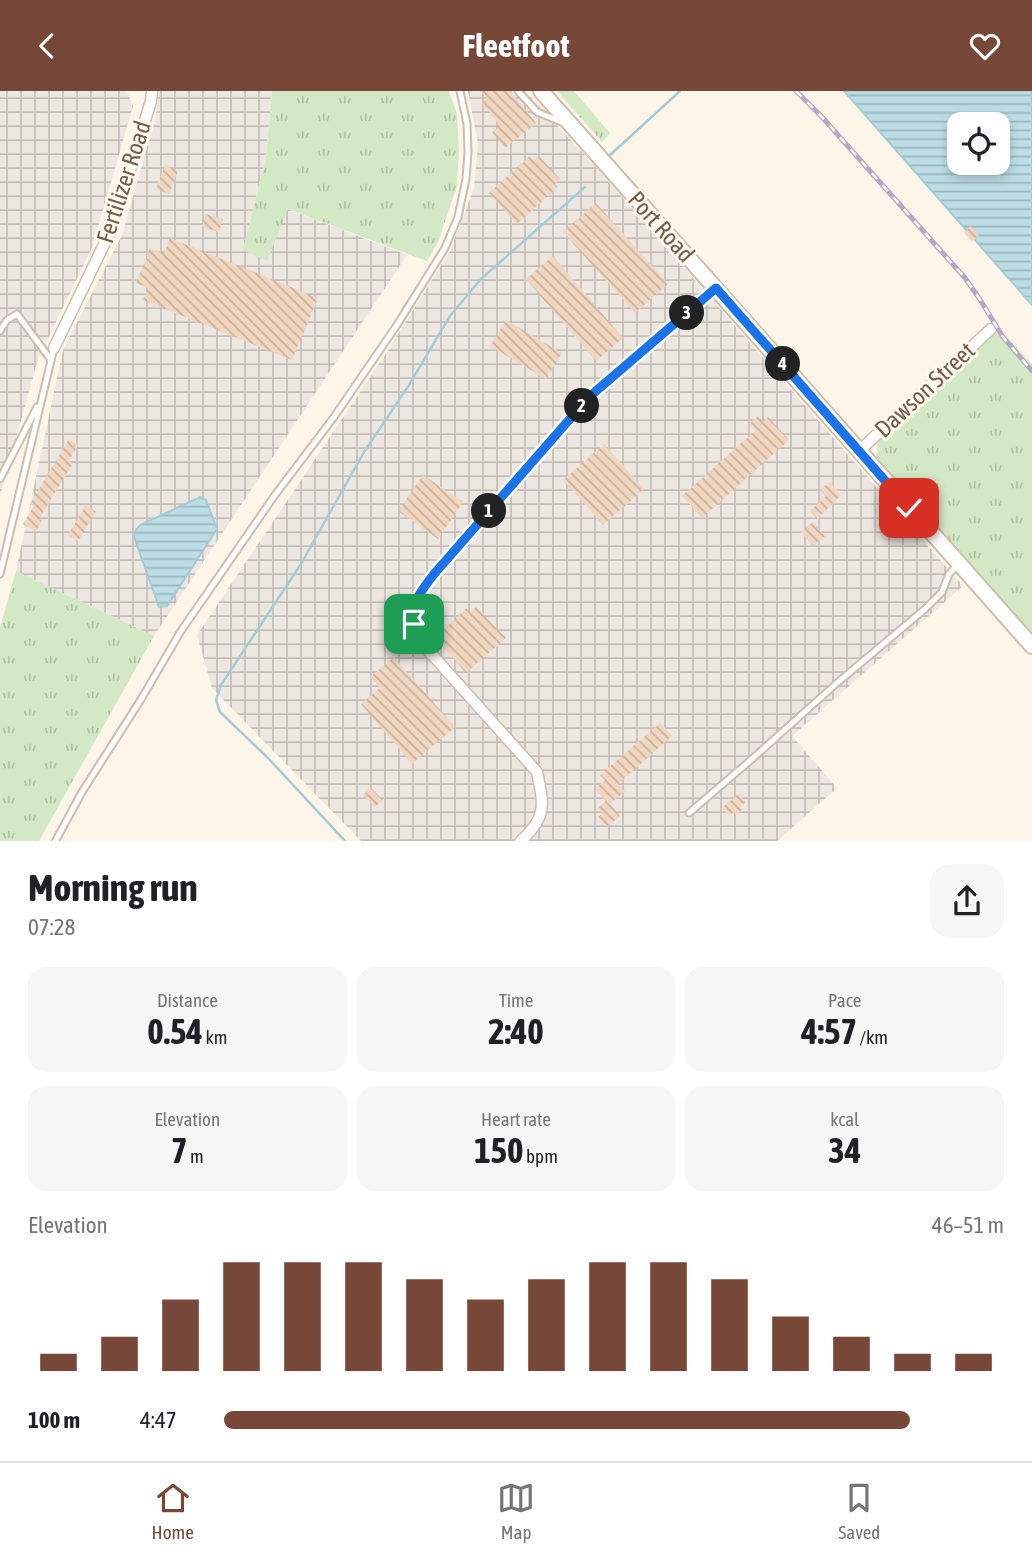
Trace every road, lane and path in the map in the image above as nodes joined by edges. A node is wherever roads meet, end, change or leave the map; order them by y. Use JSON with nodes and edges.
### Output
{"nodes":[{"id":1,"x":152,"y":91,"type":"edge"},
{"id":2,"x":460,"y":91,"type":"edge"},
{"id":3,"x":517,"y":91,"type":"edge"},
{"id":4,"x":541,"y":91,"type":"edge"},
{"id":5,"x":573,"y":127,"type":"junction"},
{"id":6,"x":716,"y":288,"type":"junction"},
{"id":7,"x":991,"y":329,"type":"dead end"},
{"id":8,"x":0,"y":331,"type":"edge"},
{"id":9,"x":54,"y":348,"type":"joint"},
{"id":10,"x":51,"y":360,"type":"junction"},
{"id":11,"x":42,"y":399,"type":"junction"},
{"id":12,"x":859,"y":451,"type":"junction"},
{"id":13,"x":0,"y":478,"type":"edge"},
{"id":14,"x":959,"y":564,"type":"junction"},
{"id":15,"x":0,"y":574,"type":"edge"},
{"id":16,"x":1032,"y":646,"type":"edge"},
{"id":17,"x":689,"y":813,"type":"dead end"},
{"id":18,"x":56,"y":841,"type":"edge"},
{"id":19,"x":521,"y":841,"type":"edge"}],
"edges":[{"from":1,"to":9,"type":"street","name":"Fertilizer Road"},
{"from":2,"to":18,"type":"lane"},
{"from":3,"to":5,"type":"lane"},
{"from":4,"to":5,"type":"main road","name":"Port Road"},
{"from":5,"to":6,"type":"main road","name":"Port Road"},
{"from":6,"to":12,"type":"main road","name":"Port Road"},
{"from":6,"to":19,"type":"street"},
{"from":7,"to":12,"type":"street","name":"Dawson Street"},
{"from":8,"to":10,"type":"lane"},
{"from":9,"to":10,"type":"lane"},
{"from":10,"to":11,"type":"lane"},
{"from":11,"to":13,"type":"lane"},
{"from":11,"to":15,"type":"lane"},
{"from":12,"to":14,"type":"main road","name":"Port Road"},
{"from":14,"to":16,"type":"main road","name":"Port Road"},
{"from":14,"to":17,"type":"lane"}]}
